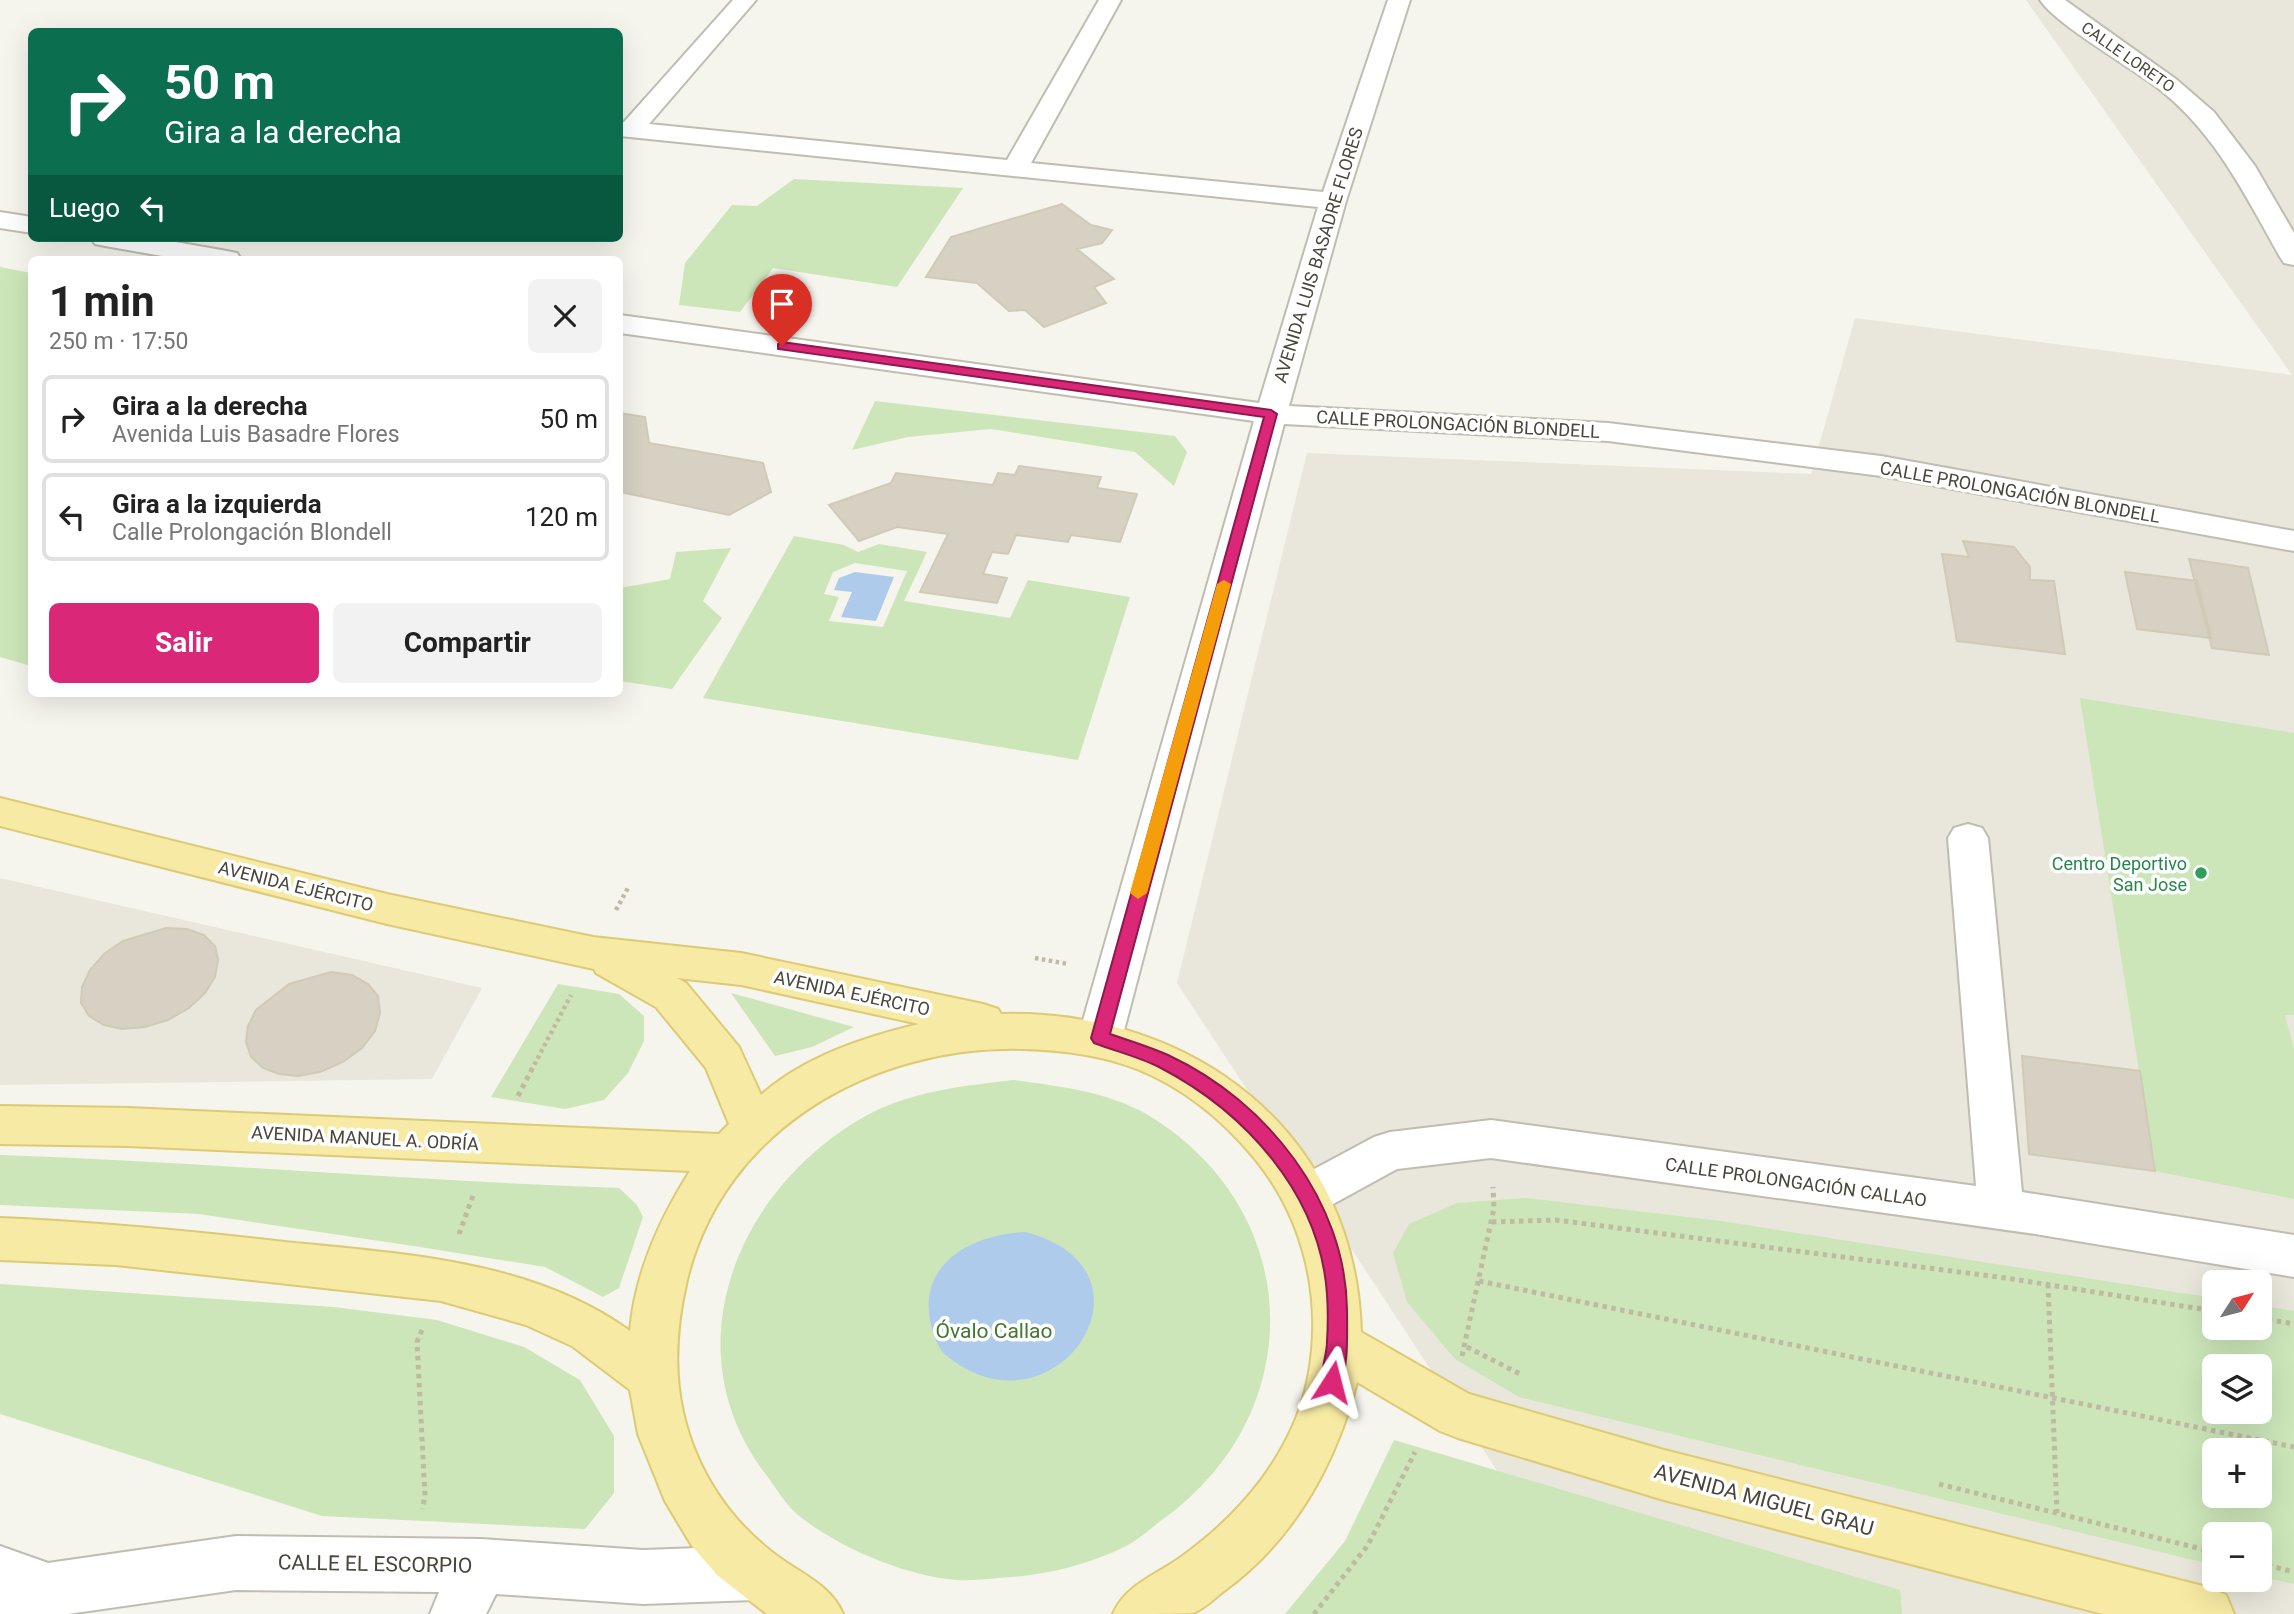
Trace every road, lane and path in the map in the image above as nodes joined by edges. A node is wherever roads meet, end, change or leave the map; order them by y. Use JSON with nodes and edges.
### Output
{"nodes":[{"id":1,"x":745,"y":0,"type":"edge"},
{"id":2,"x":1110,"y":0,"type":"edge"},
{"id":3,"x":1399,"y":0,"type":"edge"},
{"id":4,"x":2051,"y":0,"type":"edge"},
{"id":5,"x":625,"y":129,"type":"edge"},
{"id":6,"x":1015,"y":169,"type":"junction"},
{"id":7,"x":1333,"y":201,"type":"junction"},
{"id":8,"x":0,"y":220,"type":"edge"},
{"id":9,"x":28,"y":224,"type":"edge"},
{"id":10,"x":128,"y":242,"type":"edge"},
{"id":11,"x":210,"y":256,"type":"edge"},
{"id":12,"x":2294,"y":257,"type":"edge"},
{"id":13,"x":623,"y":324,"type":"edge"},
{"id":14,"x":1271,"y":414,"type":"junction"},
{"id":15,"x":2294,"y":541,"type":"edge"},
{"id":16,"x":0,"y":811,"type":"edge"},
{"id":17,"x":1968,"y":838,"type":"dead end"},
{"id":18,"x":629,"y":886,"type":"dead end"},
{"id":19,"x":593,"y":953,"type":"junction"},
{"id":20,"x":1026,"y":1030,"type":"junction"},
{"id":21,"x":1100,"y":1038,"type":"junction"},
{"id":22,"x":0,"y":1125,"type":"edge"},
{"id":23,"x":741,"y":1141,"type":"junction"},
{"id":24,"x":493,"y":1144,"type":"junction"},
{"id":25,"x":1307,"y":1195,"type":"junction"},
{"id":26,"x":2001,"y":1210,"type":"junction"},
{"id":27,"x":1492,"y":1222,"type":"dead end"},
{"id":28,"x":0,"y":1239,"type":"edge"},
{"id":29,"x":2294,"y":1256,"type":"edge"},
{"id":30,"x":441,"y":1280,"type":"junction"},
{"id":31,"x":1479,"y":1281,"type":"dead end"},
{"id":32,"x":2048,"y":1284,"type":"junction"},
{"id":33,"x":2202,"y":1309,"type":"edge"},
{"id":34,"x":2272,"y":1320,"type":"edge"},
{"id":35,"x":2294,"y":1324,"type":"edge"},
{"id":36,"x":1337,"y":1344,"type":"junction"},
{"id":37,"x":1467,"y":1347,"type":"dead end"},
{"id":38,"x":652,"y":1377,"type":"junction"},
{"id":39,"x":1526,"y":1377,"type":"dead end"},
{"id":40,"x":2052,"y":1397,"type":"junction"},
{"id":41,"x":2294,"y":1447,"type":"edge"},
{"id":42,"x":1924,"y":1480,"type":"dead end"},
{"id":43,"x":2057,"y":1513,"type":"junction"},
{"id":44,"x":2202,"y":1549,"type":"edge"},
{"id":45,"x":410,"y":1564,"type":"junction"},
{"id":46,"x":481,"y":1566,"type":"junction"},
{"id":47,"x":2272,"y":1566,"type":"edge"},
{"id":48,"x":2294,"y":1572,"type":"edge"},
{"id":49,"x":0,"y":1573,"type":"edge"},
{"id":50,"x":754,"y":1573,"type":"junction"},
{"id":51,"x":48,"y":1590,"type":"junction"},
{"id":52,"x":0,"y":1609,"type":"edge"},
{"id":53,"x":457,"y":1614,"type":"edge"},
{"id":54,"x":817,"y":1614,"type":"edge"},
{"id":55,"x":1140,"y":1614,"type":"edge"},
{"id":56,"x":2207,"y":1614,"type":"edge"}],
"edges":[{"from":1,"to":5,"type":"street"},
{"from":2,"to":6,"type":"street"},
{"from":3,"to":7,"type":"street","name":"AVENIDA LUIS BASADRE FLORES"},
{"from":4,"to":12,"type":"street","name":"CALLE LORETO"},
{"from":5,"to":6,"type":"street"},
{"from":6,"to":7,"type":"street"},
{"from":7,"to":14,"type":"street","name":"AVENIDA LUIS BASADRE FLORES"},
{"from":8,"to":9,"type":"street"},
{"from":10,"to":11,"type":"street"},
{"from":13,"to":14,"type":"street","name":"CALLE PROLONGACIÓN BLONDELL"},
{"from":14,"to":15,"type":"street","name":"CALLE PROLONGACIÓN BLONDELL"},
{"from":14,"to":21,"type":"street","name":"AVENIDA LUIS BASADRE FLORES"},
{"from":16,"to":19,"type":"main road","name":"AVENIDA EJÉRCITO"},
{"from":17,"to":26,"type":"street"},
{"from":18,"to":19,"type":"path"},
{"from":19,"to":20,"type":"main road","name":"AVENIDA EJÉRCITO"},
{"from":19,"to":23,"type":"main road","name":"AVENIDA EJÉRCITO"},
{"from":19,"to":24,"type":"path"},
{"from":20,"to":21,"type":"main road"},
{"from":20,"to":23,"type":"main road"},
{"from":21,"to":25,"type":"main road"},
{"from":22,"to":24,"type":"main road","name":"AVENIDA MANUEL A. ODRÍA"},
{"from":23,"to":24,"type":"main road","name":"AVENIDA MANUEL A. ODRÍA"},
{"from":23,"to":38,"type":"main road"},
{"from":24,"to":30,"type":"path"},
{"from":25,"to":26,"type":"street","name":"CALLE PROLONGACIÓN CALLAO"},
{"from":25,"to":36,"type":"main road"},
{"from":26,"to":29,"type":"street","name":"CALLE PROLONGACIÓN CALLAO"},
{"from":27,"to":32,"type":"path"},
{"from":28,"to":30,"type":"main road"},
{"from":30,"to":38,"type":"main road"},
{"from":30,"to":45,"type":"path"},
{"from":31,"to":40,"type":"path"},
{"from":32,"to":33,"type":"path"},
{"from":32,"to":40,"type":"path"},
{"from":34,"to":35,"type":"path"},
{"from":36,"to":55,"type":"main road"},
{"from":36,"to":56,"type":"main road","name":"AVENIDA MIGUEL GRAU"},
{"from":37,"to":39,"type":"path"},
{"from":38,"to":50,"type":"main road"},
{"from":40,"to":41,"type":"path"},
{"from":40,"to":43,"type":"path"},
{"from":42,"to":43,"type":"path"},
{"from":43,"to":44,"type":"path"},
{"from":45,"to":46,"type":"street","name":"CALLE EL ESCORPIO"},
{"from":45,"to":51,"type":"street","name":"CALLE EL ESCORPIO"},
{"from":46,"to":50,"type":"street","name":"CALLE EL ESCORPIO"},
{"from":46,"to":53,"type":"street"},
{"from":47,"to":48,"type":"path"},
{"from":49,"to":51,"type":"street"},
{"from":50,"to":54,"type":"main road"},
{"from":51,"to":52,"type":"street","name":"CALLE EL ESCORPIO"}]}
